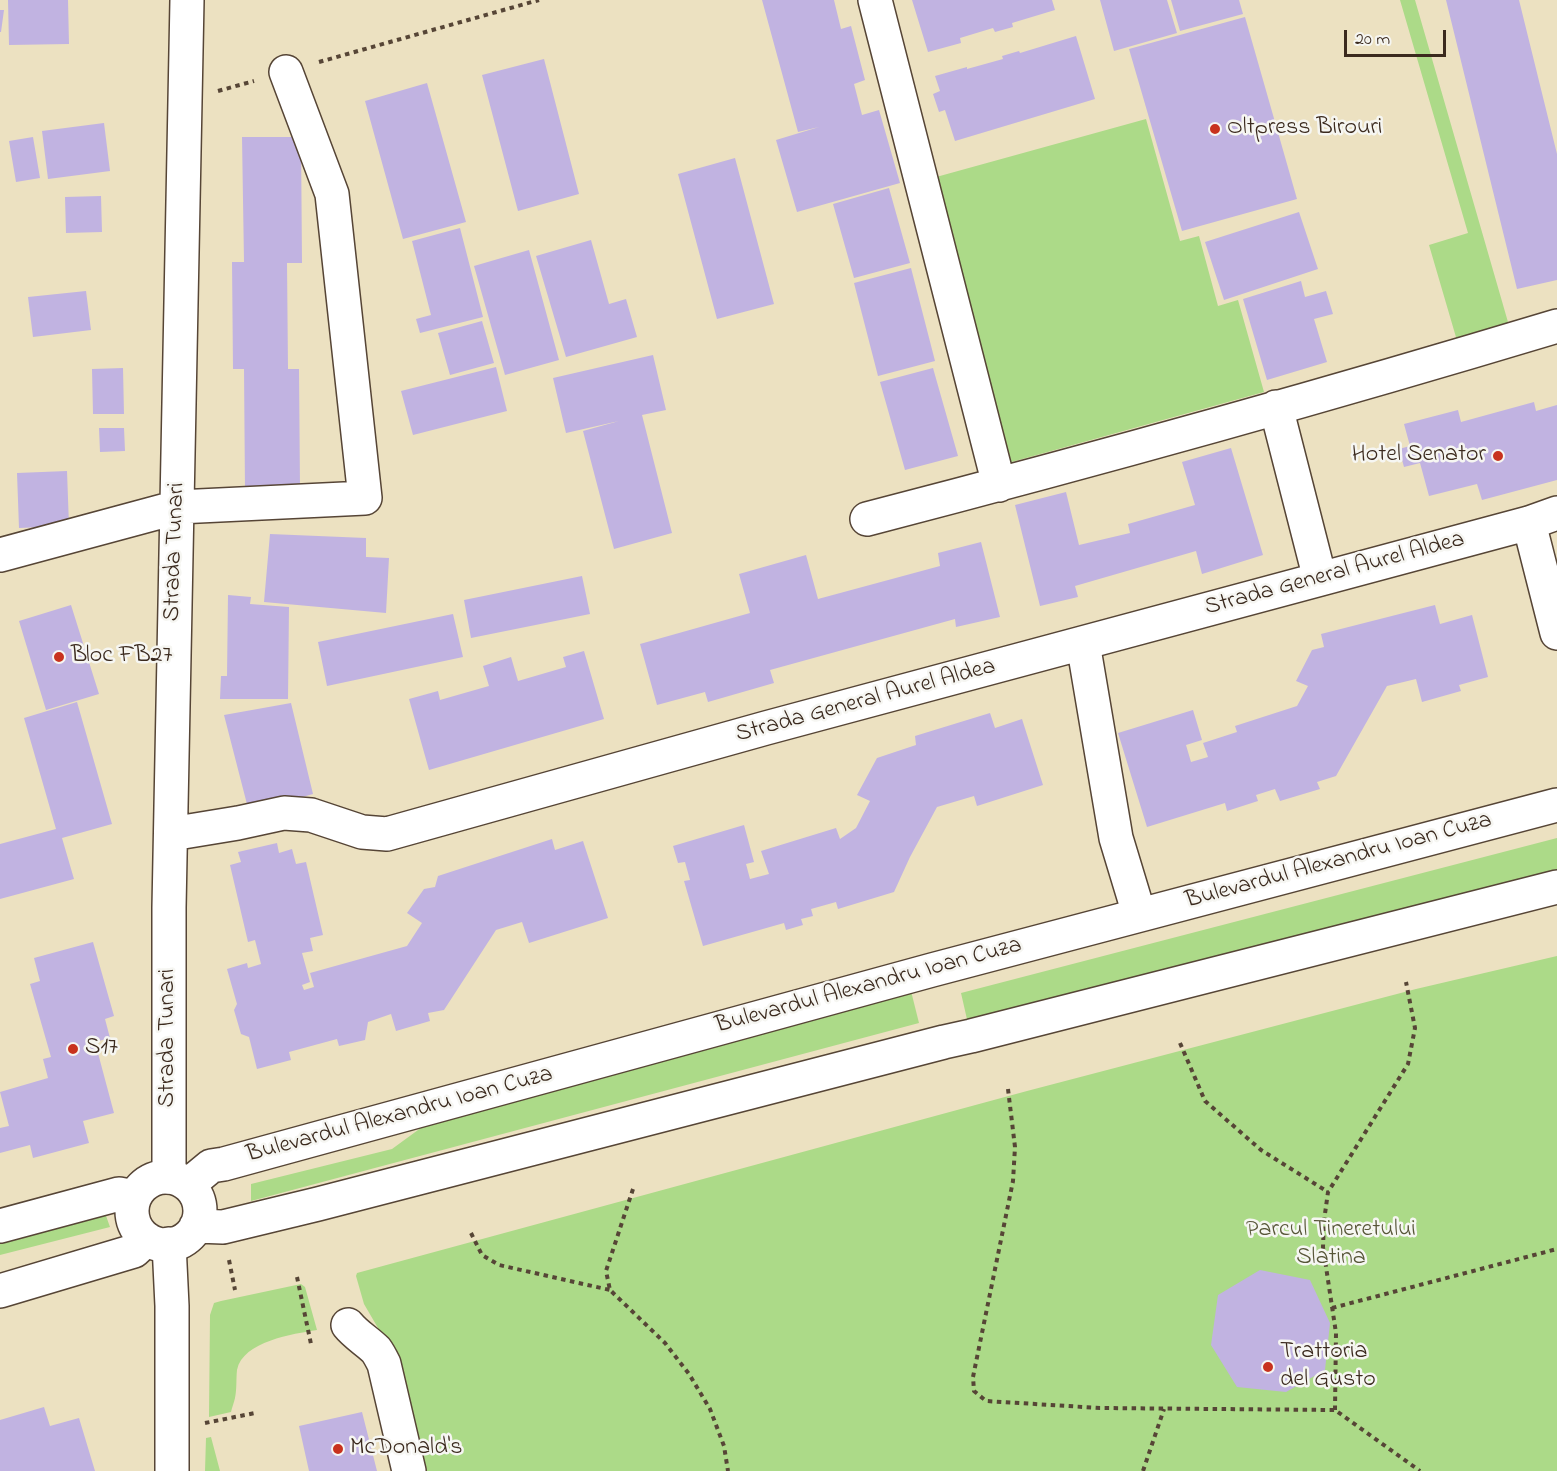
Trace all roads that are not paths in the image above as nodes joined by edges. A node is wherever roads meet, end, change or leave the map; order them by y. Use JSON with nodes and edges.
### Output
{"nodes":[{"id":1,"x":187,"y":0,"type":"edge"},
{"id":2,"x":875,"y":0,"type":"edge"},
{"id":3,"x":286,"y":72,"type":"road end"},
{"id":4,"x":1557,"y":326,"type":"edge"},
{"id":5,"x":1276,"y":407,"type":"junction"},
{"id":6,"x":999,"y":485,"type":"junction"},
{"id":7,"x":178,"y":507,"type":"junction"},
{"id":8,"x":1543,"y":518,"type":"edge"},
{"id":9,"x":867,"y":519,"type":"dead end"},
{"id":10,"x":0,"y":555,"type":"edge"},
{"id":11,"x":1320,"y":579,"type":"junction"},
{"id":12,"x":1557,"y":633,"type":"edge"},
{"id":13,"x":1083,"y":643,"type":"junction"},
{"id":14,"x":1557,"y":805,"type":"edge"},
{"id":15,"x":171,"y":834,"type":"junction"},
{"id":16,"x":1557,"y":887,"type":"edge"},
{"id":17,"x":1138,"y":914,"type":"junction"},
{"id":18,"x":178,"y":1181,"type":"junction"},
{"id":19,"x":135,"y":1197,"type":"junction"},
{"id":20,"x":0,"y":1226,"type":"edge"},
{"id":21,"x":196,"y":1226,"type":"junction"},
{"id":22,"x":158,"y":1241,"type":"junction"},
{"id":23,"x":0,"y":1291,"type":"edge"},
{"id":24,"x":348,"y":1326,"type":"dead end"},
{"id":25,"x":172,"y":1471,"type":"edge"},
{"id":26,"x":409,"y":1471,"type":"edge"}],
"edges":[{"from":1,"to":7,"type":"street","name":"Strada Tunari"},
{"from":2,"to":6,"type":"street"},
{"from":3,"to":7,"type":"street"},
{"from":4,"to":5,"type":"street"},
{"from":5,"to":6,"type":"street"},
{"from":5,"to":11,"type":"street"},
{"from":6,"to":9,"type":"street"},
{"from":7,"to":10,"type":"street"},
{"from":7,"to":15,"type":"street","name":"Strada Tunari"},
{"from":8,"to":11,"type":"street","name":"Strada General Aurel Aldea"},
{"from":8,"to":12,"type":"street"},
{"from":11,"to":13,"type":"street","name":"Strada General Aurel Aldea"},
{"from":13,"to":15,"type":"street","name":"Strada General Aurel Aldea"},
{"from":13,"to":17,"type":"street"},
{"from":14,"to":17,"type":"street","name":"Bulevardul Alexandru Ioan Cuza"},
{"from":15,"to":18,"type":"street","name":"Strada Tunari"},
{"from":16,"to":21,"type":"street"},
{"from":17,"to":18,"type":"street","name":"Bulevardul Alexandru Ioan Cuza"},
{"from":18,"to":19,"type":"street"},
{"from":18,"to":21,"type":"street"},
{"from":19,"to":20,"type":"street"},
{"from":19,"to":22,"type":"street"},
{"from":21,"to":22,"type":"street"},
{"from":22,"to":23,"type":"street"},
{"from":22,"to":25,"type":"street"},
{"from":24,"to":26,"type":"street"}]}
